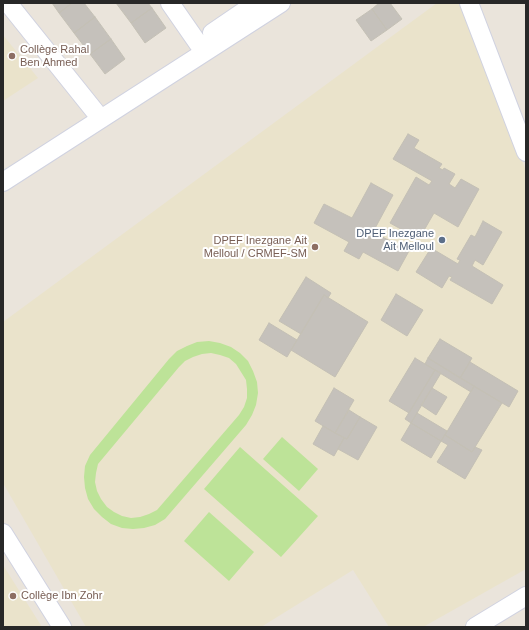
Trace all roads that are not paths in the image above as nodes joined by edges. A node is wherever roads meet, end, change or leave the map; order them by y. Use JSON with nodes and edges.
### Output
{"nodes":[{"id":1,"x":8,"y":3,"type":"edge"},
{"id":2,"x":170,"y":3,"type":"edge"},
{"id":3,"x":256,"y":3,"type":"edge"},
{"id":4,"x":280,"y":3,"type":"edge"},
{"id":5,"x":469,"y":3,"type":"edge"},
{"id":6,"x":235,"y":25,"type":"junction"},
{"id":7,"x":201,"y":47,"type":"junction"},
{"id":8,"x":97,"y":114,"type":"junction"},
{"id":9,"x":526,"y":152,"type":"edge"},
{"id":10,"x":3,"y":168,"type":"edge"},
{"id":11,"x":3,"y":182,"type":"edge"},
{"id":12,"x":3,"y":533,"type":"edge"},
{"id":13,"x":526,"y":596,"type":"edge"},
{"id":14,"x":62,"y":627,"type":"edge"},
{"id":15,"x":475,"y":627,"type":"edge"}],
"edges":[{"from":1,"to":8,"type":"street"},
{"from":2,"to":7,"type":"street"},
{"from":3,"to":6,"type":"street"},
{"from":4,"to":6,"type":"street"},
{"from":5,"to":9,"type":"street"},
{"from":6,"to":7,"type":"street"},
{"from":7,"to":8,"type":"street"},
{"from":8,"to":10,"type":"street"},
{"from":8,"to":11,"type":"street"},
{"from":12,"to":14,"type":"street"},
{"from":13,"to":15,"type":"street"}]}
